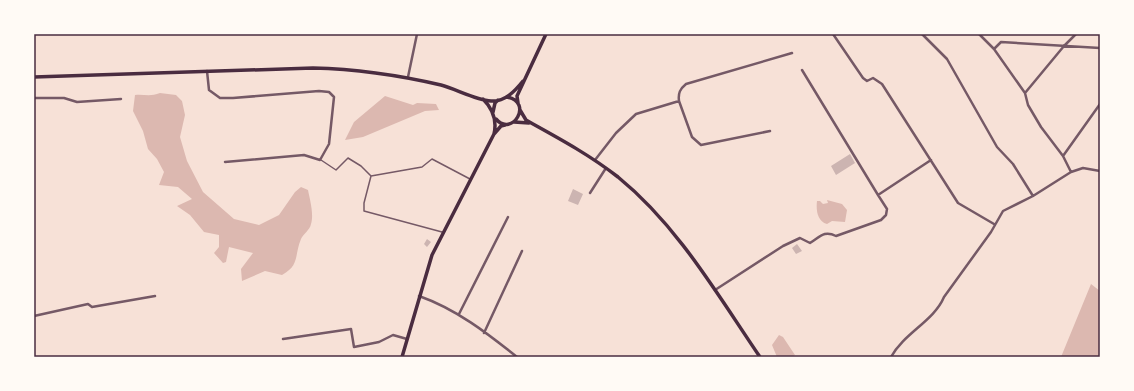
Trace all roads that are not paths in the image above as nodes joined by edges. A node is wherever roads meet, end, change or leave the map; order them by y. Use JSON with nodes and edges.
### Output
{"nodes":[{"id":1,"x":417,"y":34,"type":"edge"},
{"id":2,"x":546,"y":34,"type":"edge"},
{"id":3,"x":833,"y":34,"type":"edge"},
{"id":4,"x":922,"y":34,"type":"edge"},
{"id":5,"x":979,"y":34,"type":"edge"},
{"id":6,"x":1076,"y":34,"type":"edge"},
{"id":7,"x":1064,"y":46,"type":"junction"},
{"id":8,"x":1100,"y":48,"type":"edge"},
{"id":9,"x":994,"y":49,"type":"junction"},
{"id":10,"x":792,"y":53,"type":"dead end"},
{"id":11,"x":802,"y":70,"type":"dead end"},
{"id":12,"x":207,"y":72,"type":"junction"},
{"id":13,"x":34,"y":77,"type":"edge"},
{"id":14,"x":408,"y":77,"type":"junction"},
{"id":15,"x":524,"y":81,"type":"junction"},
{"id":16,"x":1025,"y":93,"type":"junction"},
{"id":17,"x":504,"y":97,"type":"junction"},
{"id":18,"x":34,"y":98,"type":"edge"},
{"id":19,"x":121,"y":99,"type":"dead end"},
{"id":20,"x":482,"y":99,"type":"junction"},
{"id":21,"x":499,"y":99,"type":"junction"},
{"id":22,"x":679,"y":101,"type":"junction"},
{"id":23,"x":518,"y":104,"type":"junction"},
{"id":24,"x":1100,"y":104,"type":"edge"},
{"id":25,"x":520,"y":110,"type":"junction"},
{"id":26,"x":493,"y":115,"type":"junction"},
{"id":27,"x":512,"y":123,"type":"junction"},
{"id":28,"x":533,"y":124,"type":"junction"},
{"id":29,"x":770,"y":130,"type":"dead end"},
{"id":30,"x":494,"y":134,"type":"junction"},
{"id":31,"x":1063,"y":156,"type":"junction"},
{"id":32,"x":320,"y":160,"type":"junction"},
{"id":33,"x":595,"y":160,"type":"junction"},
{"id":34,"x":931,"y":160,"type":"junction"},
{"id":35,"x":224,"y":162,"type":"dead end"},
{"id":36,"x":606,"y":168,"type":"junction"},
{"id":37,"x":1100,"y":171,"type":"edge"},
{"id":38,"x":1071,"y":172,"type":"junction"},
{"id":39,"x":371,"y":176,"type":"junction"},
{"id":40,"x":470,"y":179,"type":"junction"},
{"id":41,"x":590,"y":193,"type":"dead end"},
{"id":42,"x":878,"y":195,"type":"junction"},
{"id":43,"x":1033,"y":196,"type":"junction"},
{"id":44,"x":508,"y":217,"type":"dead end"},
{"id":45,"x":994,"y":224,"type":"junction"},
{"id":46,"x":442,"y":232,"type":"junction"},
{"id":47,"x":522,"y":251,"type":"dead end"},
{"id":48,"x":715,"y":290,"type":"junction"},
{"id":49,"x":155,"y":296,"type":"dead end"},
{"id":50,"x":419,"y":296,"type":"junction"},
{"id":51,"x":459,"y":314,"type":"junction"},
{"id":52,"x":34,"y":316,"type":"edge"},
{"id":53,"x":484,"y":333,"type":"junction"},
{"id":54,"x":283,"y":339,"type":"dead end"},
{"id":55,"x":407,"y":339,"type":"junction"},
{"id":56,"x":402,"y":357,"type":"edge"},
{"id":57,"x":517,"y":357,"type":"edge"},
{"id":58,"x":760,"y":357,"type":"edge"},
{"id":59,"x":891,"y":357,"type":"edge"}],
"edges":[{"from":1,"to":14,"type":"street"},
{"from":2,"to":15,"type":"main road"},
{"from":3,"to":34,"type":"street"},
{"from":4,"to":43,"type":"street"},
{"from":5,"to":9,"type":"street"},
{"from":6,"to":7,"type":"street"},
{"from":7,"to":8,"type":"street"},
{"from":7,"to":9,"type":"street"},
{"from":7,"to":16,"type":"street"},
{"from":9,"to":16,"type":"street"},
{"from":10,"to":22,"type":"street"},
{"from":11,"to":42,"type":"street"},
{"from":12,"to":13,"type":"main road"},
{"from":12,"to":14,"type":"main road"},
{"from":12,"to":32,"type":"street"},
{"from":14,"to":20,"type":"main road"},
{"from":15,"to":17,"type":"main road"},
{"from":15,"to":23,"type":"main road"},
{"from":16,"to":31,"type":"street"},
{"from":17,"to":21,"type":"main road"},
{"from":17,"to":23,"type":"main road"},
{"from":18,"to":19,"type":"street"},
{"from":20,"to":21,"type":"main road"},
{"from":20,"to":26,"type":"main road"},
{"from":21,"to":26,"type":"main road"},
{"from":22,"to":29,"type":"street"},
{"from":22,"to":33,"type":"street"},
{"from":23,"to":25,"type":"main road"},
{"from":24,"to":31,"type":"street"},
{"from":25,"to":27,"type":"main road"},
{"from":25,"to":28,"type":"main road"},
{"from":26,"to":27,"type":"main road"},
{"from":26,"to":30,"type":"main road"},
{"from":27,"to":28,"type":"main road"},
{"from":27,"to":30,"type":"main road"},
{"from":28,"to":33,"type":"main road"},
{"from":30,"to":40,"type":"main road"},
{"from":31,"to":38,"type":"street"},
{"from":32,"to":35,"type":"street"},
{"from":32,"to":39,"type":"lane"},
{"from":33,"to":36,"type":"main road"},
{"from":34,"to":42,"type":"street"},
{"from":34,"to":45,"type":"street"},
{"from":36,"to":41,"type":"street"},
{"from":36,"to":48,"type":"main road"},
{"from":37,"to":38,"type":"street"},
{"from":38,"to":43,"type":"street"},
{"from":39,"to":40,"type":"lane"},
{"from":39,"to":46,"type":"lane"},
{"from":40,"to":46,"type":"main road"},
{"from":42,"to":48,"type":"street"},
{"from":43,"to":45,"type":"street"},
{"from":44,"to":51,"type":"street"},
{"from":45,"to":59,"type":"street"},
{"from":46,"to":50,"type":"main road"},
{"from":47,"to":53,"type":"street"},
{"from":48,"to":58,"type":"main road"},
{"from":49,"to":52,"type":"street"},
{"from":50,"to":51,"type":"street"},
{"from":50,"to":55,"type":"main road"},
{"from":51,"to":53,"type":"street"},
{"from":53,"to":57,"type":"street"},
{"from":54,"to":55,"type":"street"},
{"from":55,"to":56,"type":"main road"}]}
